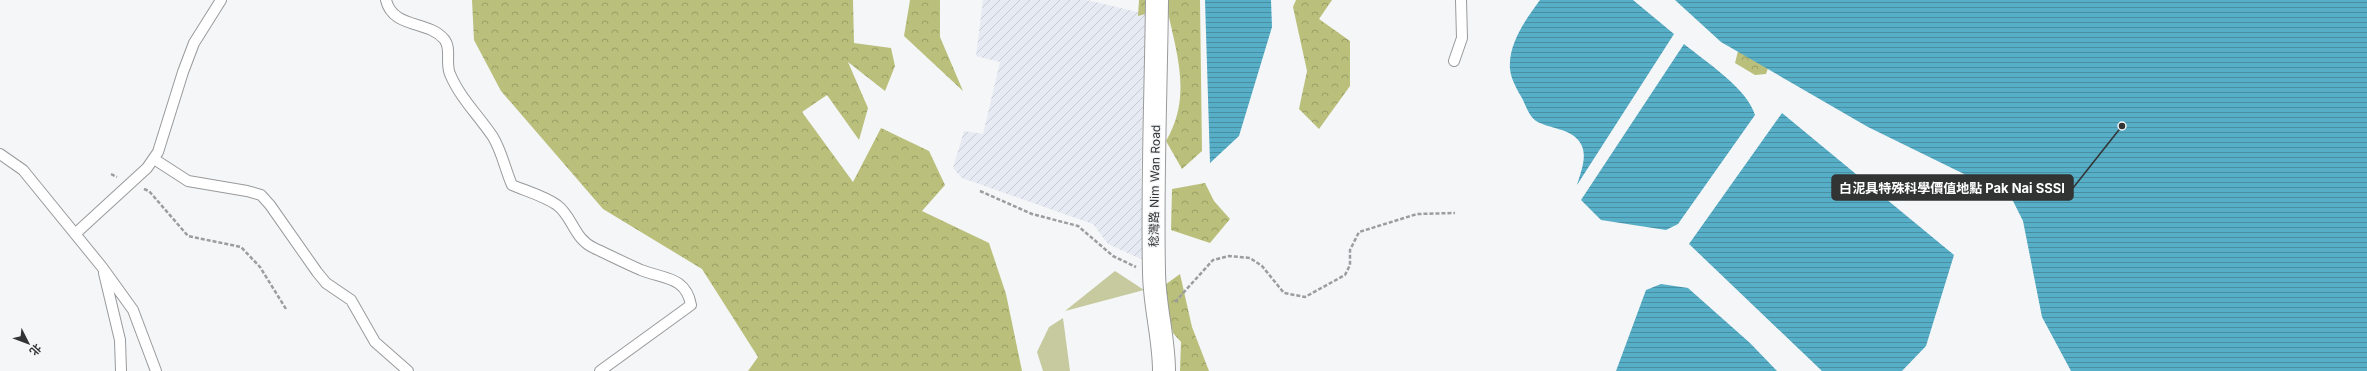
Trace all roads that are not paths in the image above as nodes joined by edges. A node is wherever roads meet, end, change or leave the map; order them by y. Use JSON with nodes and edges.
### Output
{"nodes":[{"id":1,"x":221,"y":0,"type":"edge"},
{"id":2,"x":386,"y":0,"type":"edge"},
{"id":3,"x":1157,"y":0,"type":"edge"},
{"id":4,"x":1461,"y":0,"type":"edge"},
{"id":5,"x":1454,"y":62,"type":"dead end"},
{"id":6,"x":0,"y":154,"type":"edge"},
{"id":7,"x":154,"y":159,"type":"junction"},
{"id":8,"x":75,"y":234,"type":"junction"},
{"id":9,"x":102,"y":267,"type":"junction"},
{"id":10,"x":121,"y":371,"type":"edge"},
{"id":11,"x":156,"y":371,"type":"edge"},
{"id":12,"x":408,"y":371,"type":"edge"},
{"id":13,"x":600,"y":371,"type":"edge"},
{"id":14,"x":1164,"y":371,"type":"edge"}],
"edges":[{"from":1,"to":7,"type":"lane"},
{"from":2,"to":13,"type":"lane"},
{"from":3,"to":14,"type":"street","name":"稔灣路 Nim Wan Road"},
{"from":4,"to":5,"type":"lane"},
{"from":6,"to":8,"type":"lane"},
{"from":7,"to":8,"type":"lane"},
{"from":7,"to":12,"type":"lane"},
{"from":8,"to":9,"type":"lane"},
{"from":9,"to":10,"type":"lane"},
{"from":9,"to":11,"type":"lane"}]}
